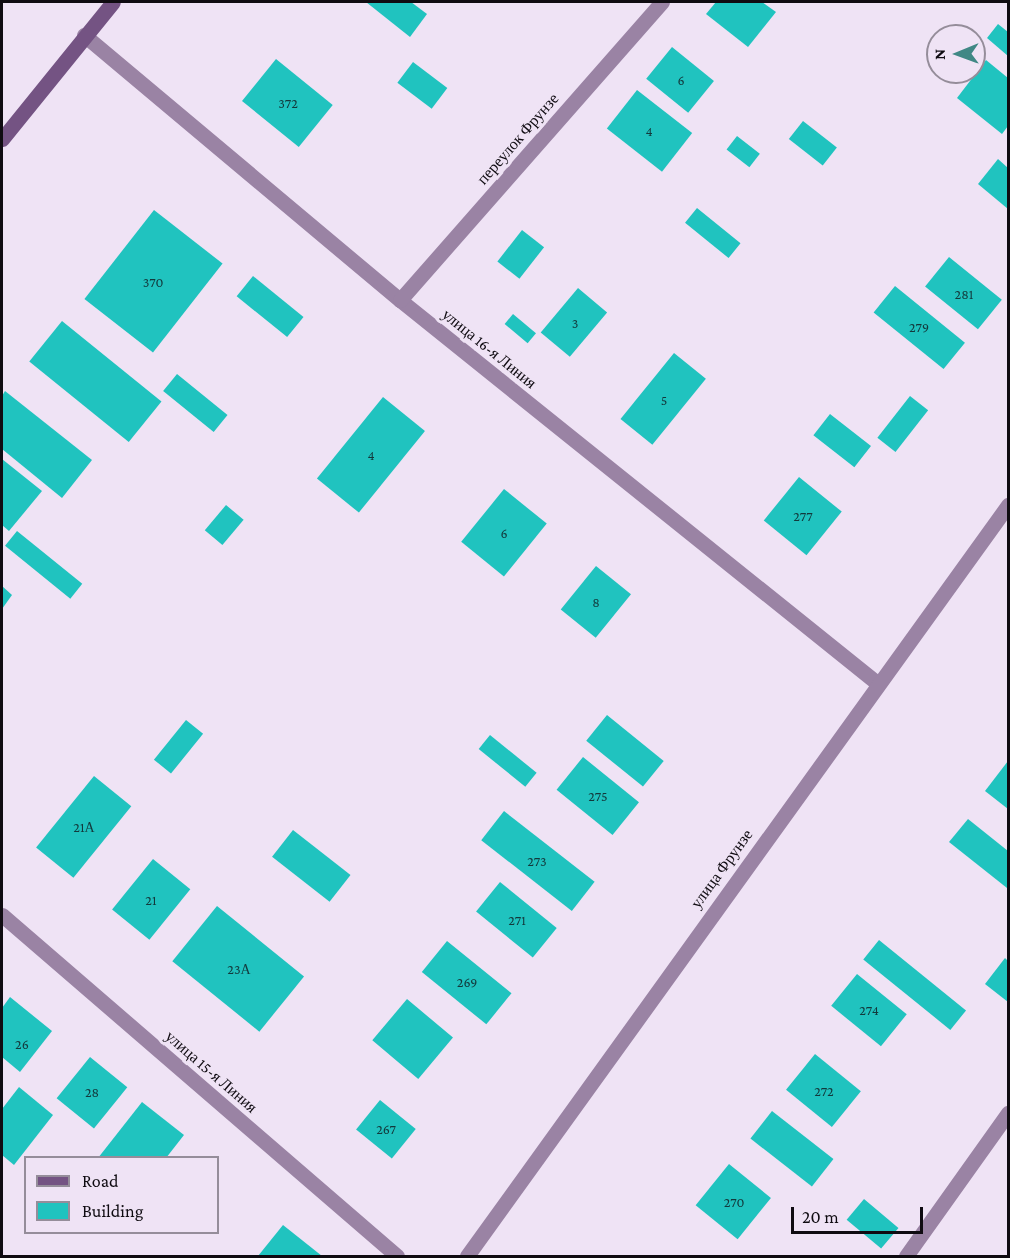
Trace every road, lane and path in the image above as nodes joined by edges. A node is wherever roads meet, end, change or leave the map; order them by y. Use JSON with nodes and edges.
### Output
{"nodes":[{"id":1,"x":113,"y":2,"type":"edge"},
{"id":2,"x":662,"y":2,"type":"edge"},
{"id":3,"x":84,"y":35,"type":"junction"},
{"id":4,"x":2,"y":139,"type":"edge"},
{"id":5,"x":400,"y":300,"type":"junction"},
{"id":6,"x":1008,"y":504,"type":"edge"},
{"id":7,"x":877,"y":683,"type":"junction"},
{"id":8,"x":2,"y":915,"type":"edge"},
{"id":9,"x":1008,"y":1113,"type":"edge"},
{"id":10,"x":397,"y":1257,"type":"edge"},
{"id":11,"x":467,"y":1257,"type":"edge"},
{"id":12,"x":906,"y":1257,"type":"edge"}],
"edges":[{"from":1,"to":3,"type":"main road"},
{"from":2,"to":5,"type":"street","name":"переулок Фрунзе"},
{"from":3,"to":4,"type":"main road"},
{"from":3,"to":5,"type":"street","name":"улица 16-я Линия"},
{"from":5,"to":7,"type":"street","name":"улица 16-я Линия"},
{"from":6,"to":7,"type":"street","name":"улица Фрунзе"},
{"from":7,"to":11,"type":"street","name":"улица Фрунзе"},
{"from":8,"to":10,"type":"street","name":"улица 15-я Линия"},
{"from":9,"to":12,"type":"street"}]}
